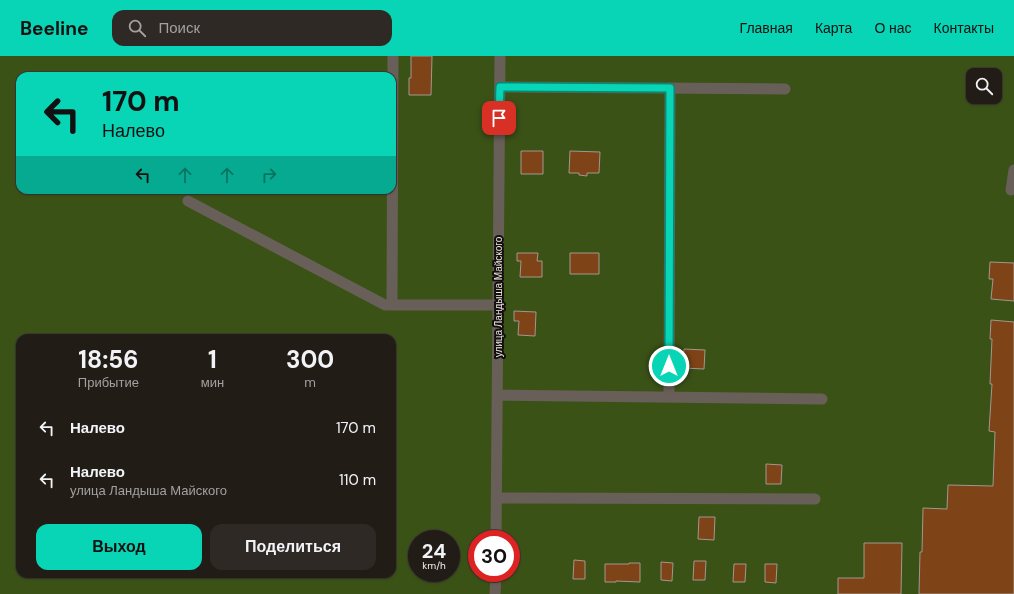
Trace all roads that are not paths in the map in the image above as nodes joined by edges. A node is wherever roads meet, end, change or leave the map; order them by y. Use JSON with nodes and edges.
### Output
{"nodes":[{"id":1,"x":392,"y":56,"type":"edge"},
{"id":2,"x":500,"y":56,"type":"edge"},
{"id":3,"x":392,"y":72,"type":"edge"},
{"id":4,"x":500,"y":87,"type":"junction"},
{"id":5,"x":670,"y":88,"type":"junction"},
{"id":6,"x":785,"y":89,"type":"dead end"},
{"id":7,"x":1014,"y":170,"type":"edge"},
{"id":8,"x":1011,"y":190,"type":"dead end"},
{"id":9,"x":392,"y":194,"type":"edge"},
{"id":10,"x":188,"y":201,"type":"dead end"},
{"id":11,"x":392,"y":304,"type":"junction"},
{"id":12,"x":498,"y":305,"type":"junction"},
{"id":13,"x":497,"y":395,"type":"junction"},
{"id":14,"x":669,"y":397,"type":"junction"},
{"id":15,"x":822,"y":399,"type":"dead end"},
{"id":16,"x":496,"y":498,"type":"junction"},
{"id":17,"x":815,"y":499,"type":"dead end"},
{"id":18,"x":496,"y":530,"type":"edge"},
{"id":19,"x":496,"y":582,"type":"edge"},
{"id":20,"x":495,"y":594,"type":"edge"}],
"edges":[{"from":1,"to":3,"type":"street"},
{"from":2,"to":4,"type":"street","name":"улица Ландыша Майского"},
{"from":4,"to":5,"type":"street"},
{"from":4,"to":12,"type":"street","name":"улица Ландыша Майского"},
{"from":5,"to":6,"type":"street"},
{"from":5,"to":14,"type":"street"},
{"from":7,"to":8,"type":"street"},
{"from":9,"to":11,"type":"street"},
{"from":10,"to":11,"type":"street"},
{"from":11,"to":12,"type":"street"},
{"from":12,"to":13,"type":"street","name":"улица Ландыша Майского"},
{"from":13,"to":14,"type":"street"},
{"from":13,"to":16,"type":"street","name":"улица Ландыша Майского"},
{"from":14,"to":15,"type":"street"},
{"from":16,"to":17,"type":"street"},
{"from":16,"to":18,"type":"street","name":"улица Ландыша Майского"},
{"from":19,"to":20,"type":"street"}]}
